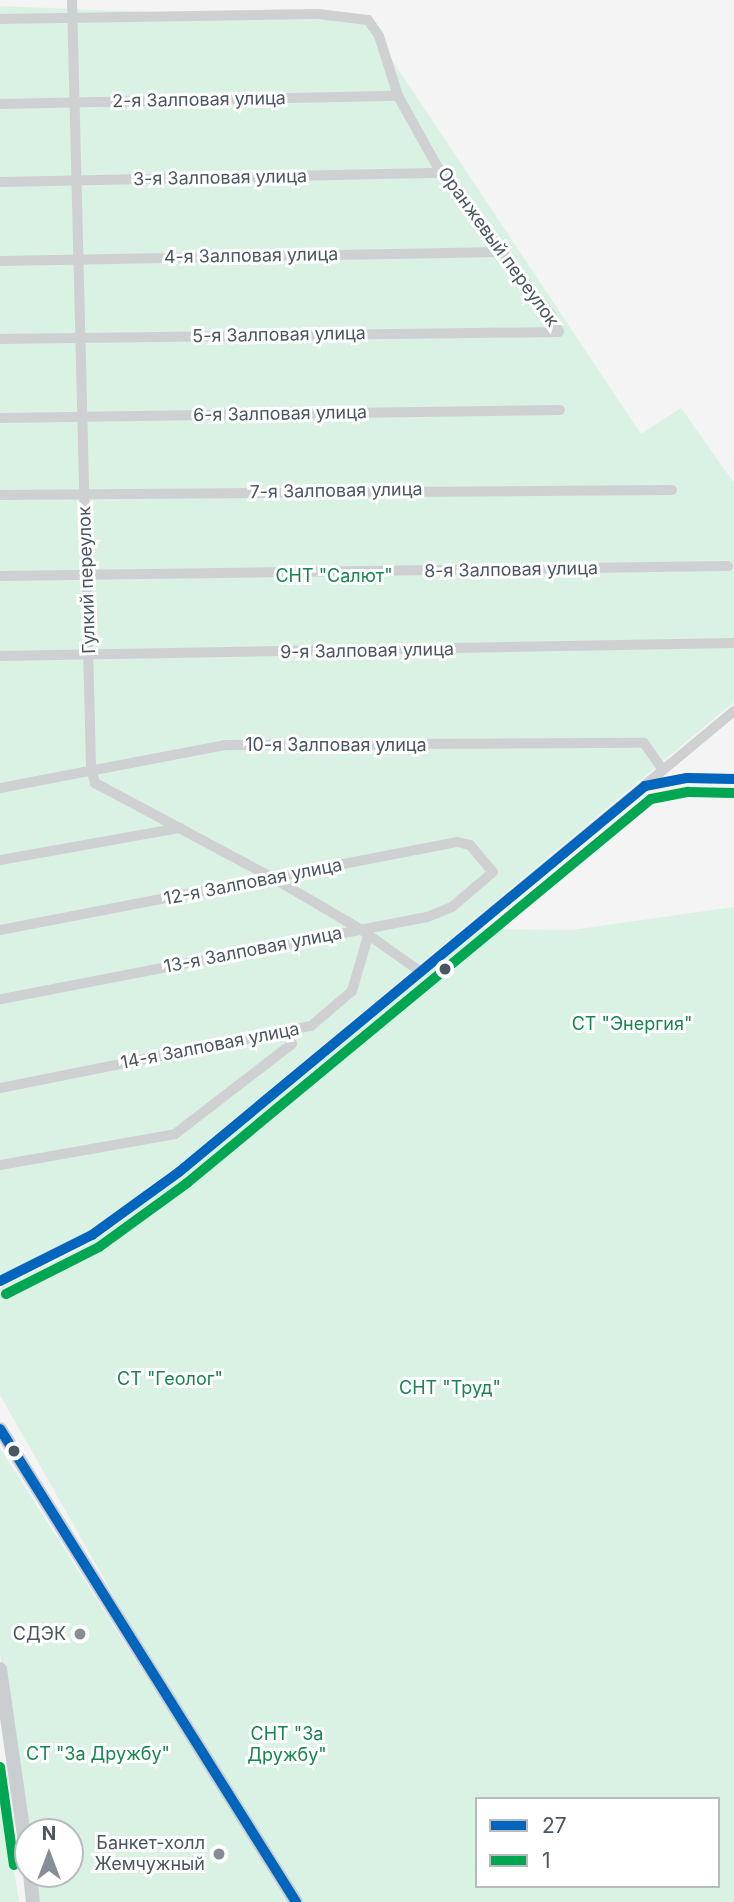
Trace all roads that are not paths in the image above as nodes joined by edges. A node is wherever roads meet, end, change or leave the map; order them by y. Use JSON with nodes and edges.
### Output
{"nodes":[{"id":1,"x":72,"y":0,"type":"edge"},
{"id":2,"x":72,"y":17,"type":"junction"},
{"id":3,"x":0,"y":19,"type":"edge"},
{"id":4,"x":398,"y":96,"type":"junction"},
{"id":5,"x":74,"y":103,"type":"junction"},
{"id":6,"x":0,"y":104,"type":"edge"},
{"id":7,"x":441,"y":173,"type":"junction"},
{"id":8,"x":76,"y":180,"type":"junction"},
{"id":9,"x":0,"y":182,"type":"edge"},
{"id":10,"x":501,"y":252,"type":"junction"},
{"id":11,"x":79,"y":260,"type":"junction"},
{"id":12,"x":0,"y":261,"type":"edge"},
{"id":13,"x":559,"y":332,"type":"joint"},
{"id":14,"x":82,"y":337,"type":"junction"},
{"id":15,"x":0,"y":339,"type":"edge"},
{"id":16,"x":560,"y":410,"type":"dead end"},
{"id":17,"x":83,"y":416,"type":"junction"},
{"id":18,"x":0,"y":418,"type":"edge"},
{"id":19,"x":672,"y":490,"type":"dead end"},
{"id":20,"x":0,"y":495,"type":"edge"},
{"id":21,"x":85,"y":495,"type":"junction"},
{"id":22,"x":728,"y":566,"type":"dead end"},
{"id":23,"x":0,"y":576,"type":"edge"},
{"id":24,"x":87,"y":576,"type":"junction"},
{"id":25,"x":734,"y":643,"type":"edge"},
{"id":26,"x":89,"y":655,"type":"junction"},
{"id":27,"x":0,"y":656,"type":"edge"},
{"id":28,"x":734,"y":711,"type":"edge"},
{"id":29,"x":91,"y":768,"type":"junction"},
{"id":30,"x":663,"y":770,"type":"junction"},
{"id":31,"x":734,"y":779,"type":"edge"},
{"id":32,"x":645,"y":786,"type":"junction"},
{"id":33,"x":0,"y":788,"type":"edge"},
{"id":34,"x":180,"y":828,"type":"junction"},
{"id":35,"x":0,"y":860,"type":"edge"},
{"id":36,"x":493,"y":872,"type":"joint"},
{"id":37,"x":273,"y":878,"type":"junction"},
{"id":38,"x":0,"y":930,"type":"edge"},
{"id":39,"x":364,"y":932,"type":"junction"},
{"id":40,"x":421,"y":972,"type":"junction"},
{"id":41,"x":0,"y":999,"type":"edge"},
{"id":42,"x":292,"y":1044,"type":"dead end"},
{"id":43,"x":0,"y":1088,"type":"edge"},
{"id":44,"x":0,"y":1165,"type":"edge"},
{"id":45,"x":0,"y":1281,"type":"edge"},
{"id":46,"x":0,"y":1429,"type":"edge"},
{"id":47,"x":0,"y":1669,"type":"edge"},
{"id":48,"x":22,"y":1818,"type":"edge"},
{"id":49,"x":296,"y":1902,"type":"edge"}],
"edges":[{"from":1,"to":2,"type":"street","name":"Гулкий переулок"},
{"from":2,"to":3,"type":"street"},
{"from":2,"to":4,"type":"street","name":"Оранжевый переулок"},
{"from":2,"to":5,"type":"street","name":"Гулкий переулок"},
{"from":4,"to":5,"type":"street","name":"2-я Залповая улица"},
{"from":4,"to":7,"type":"street","name":"Оранжевый переулок"},
{"from":5,"to":6,"type":"street","name":"2-я Залповая улица"},
{"from":5,"to":8,"type":"street","name":"Гулкий переулок"},
{"from":7,"to":8,"type":"street","name":"3-я Залповая улица"},
{"from":7,"to":10,"type":"street","name":"Оранжевый переулок"},
{"from":8,"to":9,"type":"street","name":"3-я Залповая улица"},
{"from":8,"to":11,"type":"street","name":"Гулкий переулок"},
{"from":10,"to":11,"type":"street","name":"4-я Залповая улица"},
{"from":10,"to":13,"type":"street","name":"Оранжевый переулок"},
{"from":11,"to":12,"type":"street","name":"4-я Залповая улица"},
{"from":11,"to":14,"type":"street","name":"Гулкий переулок"},
{"from":13,"to":14,"type":"street","name":"5-я Залповая улица"},
{"from":14,"to":15,"type":"street","name":"5-я Залповая улица"},
{"from":14,"to":17,"type":"street","name":"Гулкий переулок"},
{"from":16,"to":17,"type":"street","name":"6-я Залповая улица"},
{"from":17,"to":18,"type":"street","name":"6-я Залповая улица"},
{"from":17,"to":21,"type":"street","name":"Гулкий переулок"},
{"from":19,"to":21,"type":"street","name":"7-я Залповая улица"},
{"from":20,"to":21,"type":"street","name":"7-я Залповая улица"},
{"from":21,"to":24,"type":"street","name":"Гулкий переулок"},
{"from":22,"to":24,"type":"street","name":"8-я Залповая улица"},
{"from":23,"to":24,"type":"street","name":"8-я Залповая улица"},
{"from":24,"to":26,"type":"street","name":"Гулкий переулок"},
{"from":25,"to":26,"type":"street","name":"9-я Залповая улица"},
{"from":26,"to":27,"type":"street","name":"9-я Залповая улица"},
{"from":26,"to":29,"type":"street","name":"Гулкий переулок"},
{"from":28,"to":30,"type":"street"},
{"from":29,"to":30,"type":"street","name":"10-я Залповая улица"},
{"from":29,"to":33,"type":"street","name":"10-я Залповая улица"},
{"from":29,"to":34,"type":"street"},
{"from":30,"to":32,"type":"street"},
{"from":31,"to":32,"type":"street"},
{"from":32,"to":40,"type":"street"},
{"from":34,"to":35,"type":"street"},
{"from":34,"to":37,"type":"street"},
{"from":36,"to":37,"type":"street","name":"12-я Залповая улица"},
{"from":36,"to":39,"type":"street","name":"13-я Залповая улица"},
{"from":37,"to":38,"type":"street","name":"12-я Залповая улица"},
{"from":37,"to":39,"type":"street"},
{"from":39,"to":40,"type":"street"},
{"from":39,"to":41,"type":"street","name":"13-я Залповая улица"},
{"from":39,"to":43,"type":"street","name":"14-я Залповая улица"},
{"from":40,"to":45,"type":"street"},
{"from":42,"to":44,"type":"street"},
{"from":46,"to":49,"type":"main road"},
{"from":47,"to":48,"type":"main road"}]}
